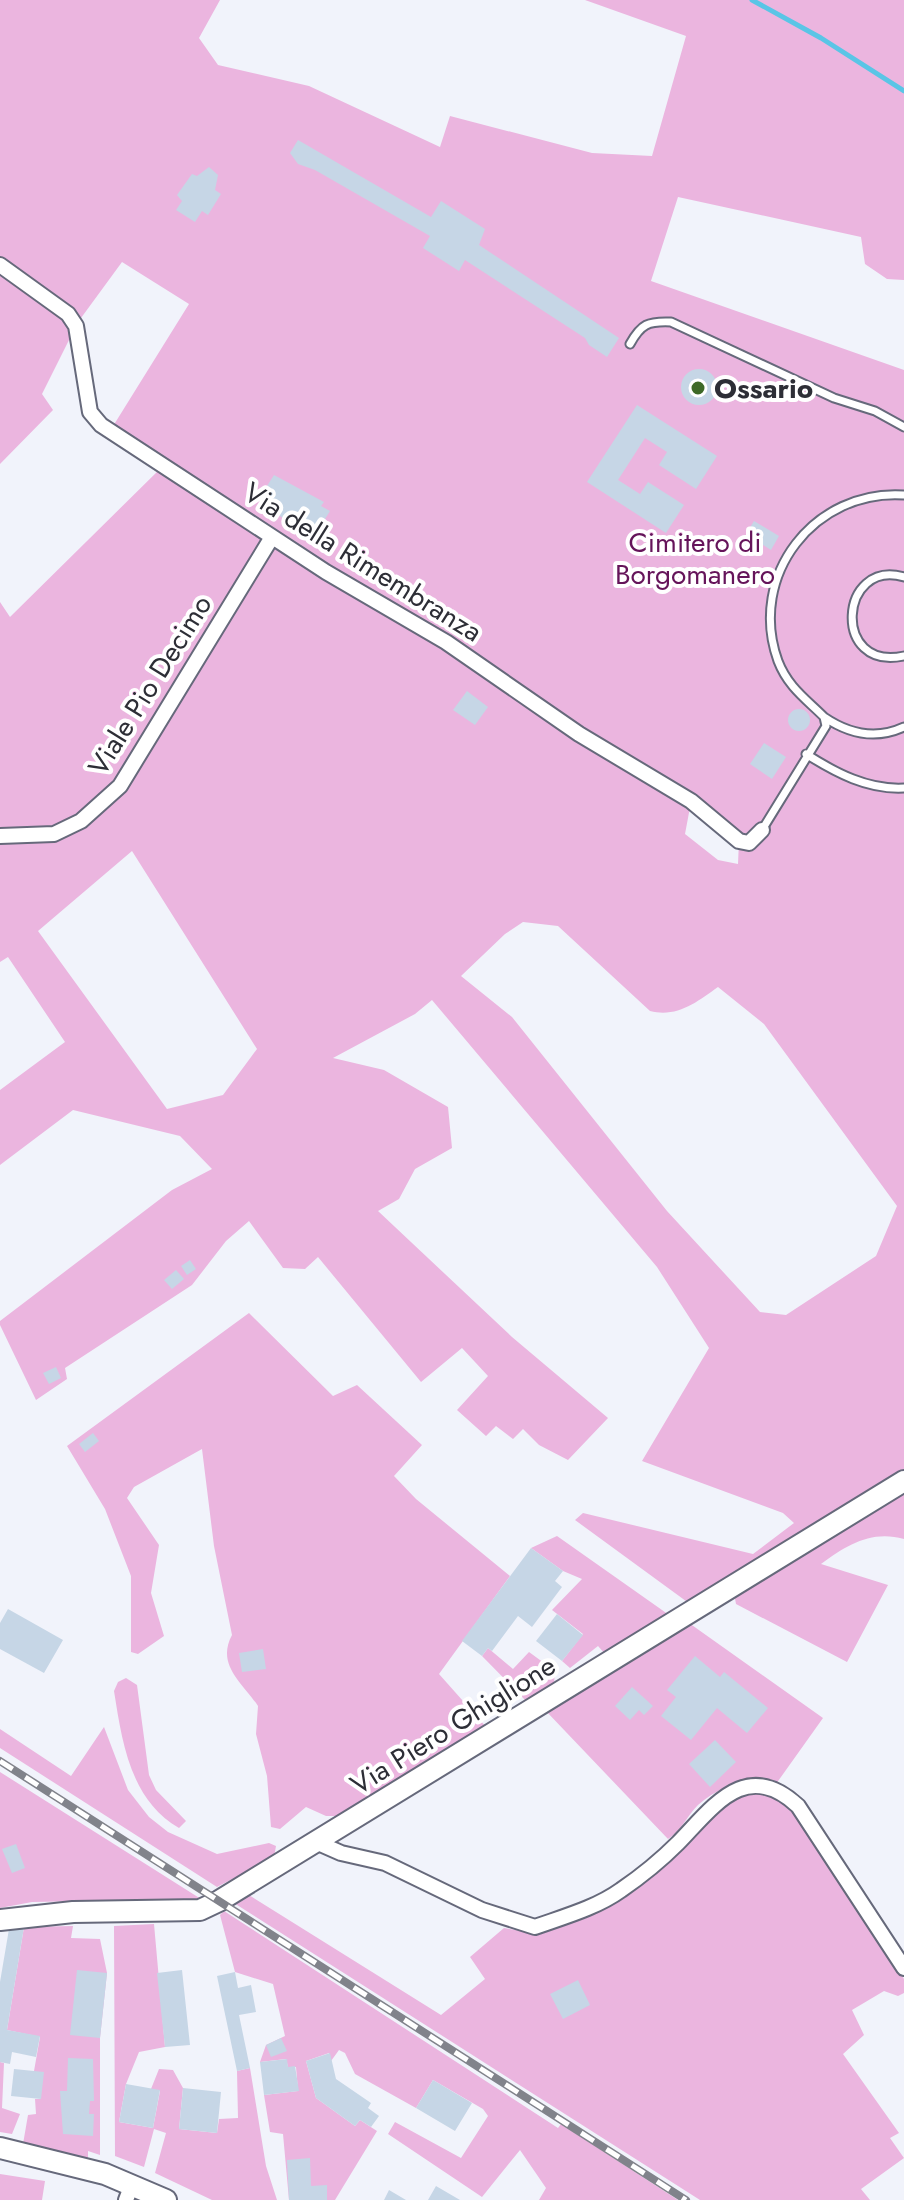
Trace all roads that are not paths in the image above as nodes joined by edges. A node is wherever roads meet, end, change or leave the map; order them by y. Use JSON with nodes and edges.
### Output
{"nodes":[{"id":1,"x":0,"y":265,"type":"edge"},
{"id":2,"x":630,"y":344,"type":"dead end"},
{"id":3,"x":904,"y":427,"type":"edge"},
{"id":4,"x":904,"y":495,"type":"edge"},
{"id":5,"x":272,"y":537,"type":"junction"},
{"id":6,"x":904,"y":577,"type":"edge"},
{"id":7,"x":904,"y":656,"type":"edge"},
{"id":8,"x":824,"y":717,"type":"junction"},
{"id":9,"x":904,"y":727,"type":"edge"},
{"id":10,"x":806,"y":754,"type":"junction"},
{"id":11,"x":904,"y":788,"type":"edge"},
{"id":12,"x":762,"y":830,"type":"joint"},
{"id":13,"x":0,"y":836,"type":"edge"},
{"id":14,"x":904,"y":1481,"type":"edge"},
{"id":15,"x":316,"y":1842,"type":"junction"},
{"id":16,"x":0,"y":1920,"type":"edge"},
{"id":17,"x":904,"y":1968,"type":"edge"},
{"id":18,"x":0,"y":2148,"type":"edge"},
{"id":19,"x":129,"y":2192,"type":"edge"},
{"id":20,"x":166,"y":2200,"type":"edge"}],
"edges":[{"from":1,"to":5,"type":"street","name":"Via della Rimembranza"},
{"from":2,"to":3,"type":"lane"},
{"from":4,"to":8,"type":"lane"},
{"from":5,"to":12,"type":"street","name":"Via della Rimembranza"},
{"from":5,"to":13,"type":"street","name":"Viale Pio Decimo"},
{"from":6,"to":7,"type":"lane"},
{"from":8,"to":9,"type":"lane"},
{"from":8,"to":10,"type":"lane"},
{"from":10,"to":11,"type":"lane"},
{"from":10,"to":12,"type":"lane"},
{"from":14,"to":15,"type":"street","name":"Via Piero Ghiglione"},
{"from":15,"to":16,"type":"street","name":"Via Piero Ghiglione"},
{"from":15,"to":17,"type":"street"},
{"from":18,"to":19,"type":"street"},
{"from":19,"to":20,"type":"street"}]}
